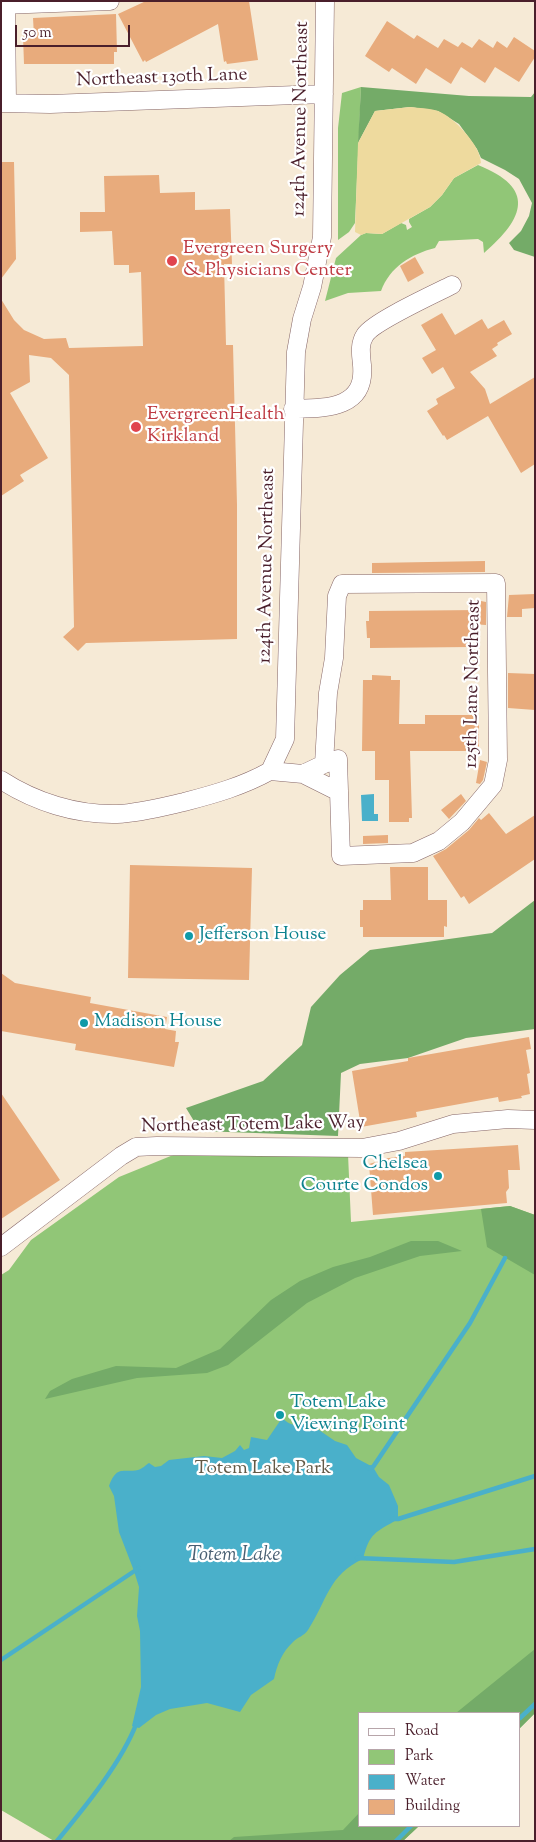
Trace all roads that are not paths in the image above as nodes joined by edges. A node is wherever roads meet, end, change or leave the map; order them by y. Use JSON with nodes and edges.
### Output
{"nodes":[{"id":1,"x":110,"y":1,"type":"edge"},
{"id":2,"x":325,"y":1,"type":"edge"},
{"id":3,"x":4,"y":5,"type":"edge"},
{"id":4,"x":324,"y":94,"type":"junction"},
{"id":5,"x":4,"y":103,"type":"edge"},
{"id":6,"x":452,"y":285,"type":"dead end"},
{"id":7,"x":293,"y":409,"type":"junction"},
{"id":8,"x":324,"y":764,"type":"junction"},
{"id":9,"x":270,"y":771,"type":"junction"},
{"id":10,"x":303,"y":774,"type":"junction"},
{"id":11,"x":1,"y":780,"type":"edge"},
{"id":12,"x":340,"y":792,"type":"junction"},
{"id":13,"x":535,"y":1120,"type":"edge"},
{"id":14,"x":1,"y":1247,"type":"edge"}],
"edges":[{"from":1,"to":3,"type":"street"},
{"from":2,"to":4,"type":"street","name":"124th Avenue Northeast"},
{"from":3,"to":5,"type":"street"},
{"from":4,"to":5,"type":"street","name":"Northeast 130th Lane"},
{"from":4,"to":7,"type":"street","name":"124th Avenue Northeast"},
{"from":6,"to":7,"type":"street"},
{"from":7,"to":9,"type":"street","name":"124th Avenue Northeast"},
{"from":8,"to":10,"type":"street"},
{"from":8,"to":12,"type":"street"},
{"from":8,"to":12,"type":"street","name":"125th Lane Northeast"},
{"from":9,"to":10,"type":"street"},
{"from":9,"to":11,"type":"street"},
{"from":10,"to":12,"type":"street"},
{"from":13,"to":14,"type":"street","name":"Northeast Totem Lake Way"}]}
